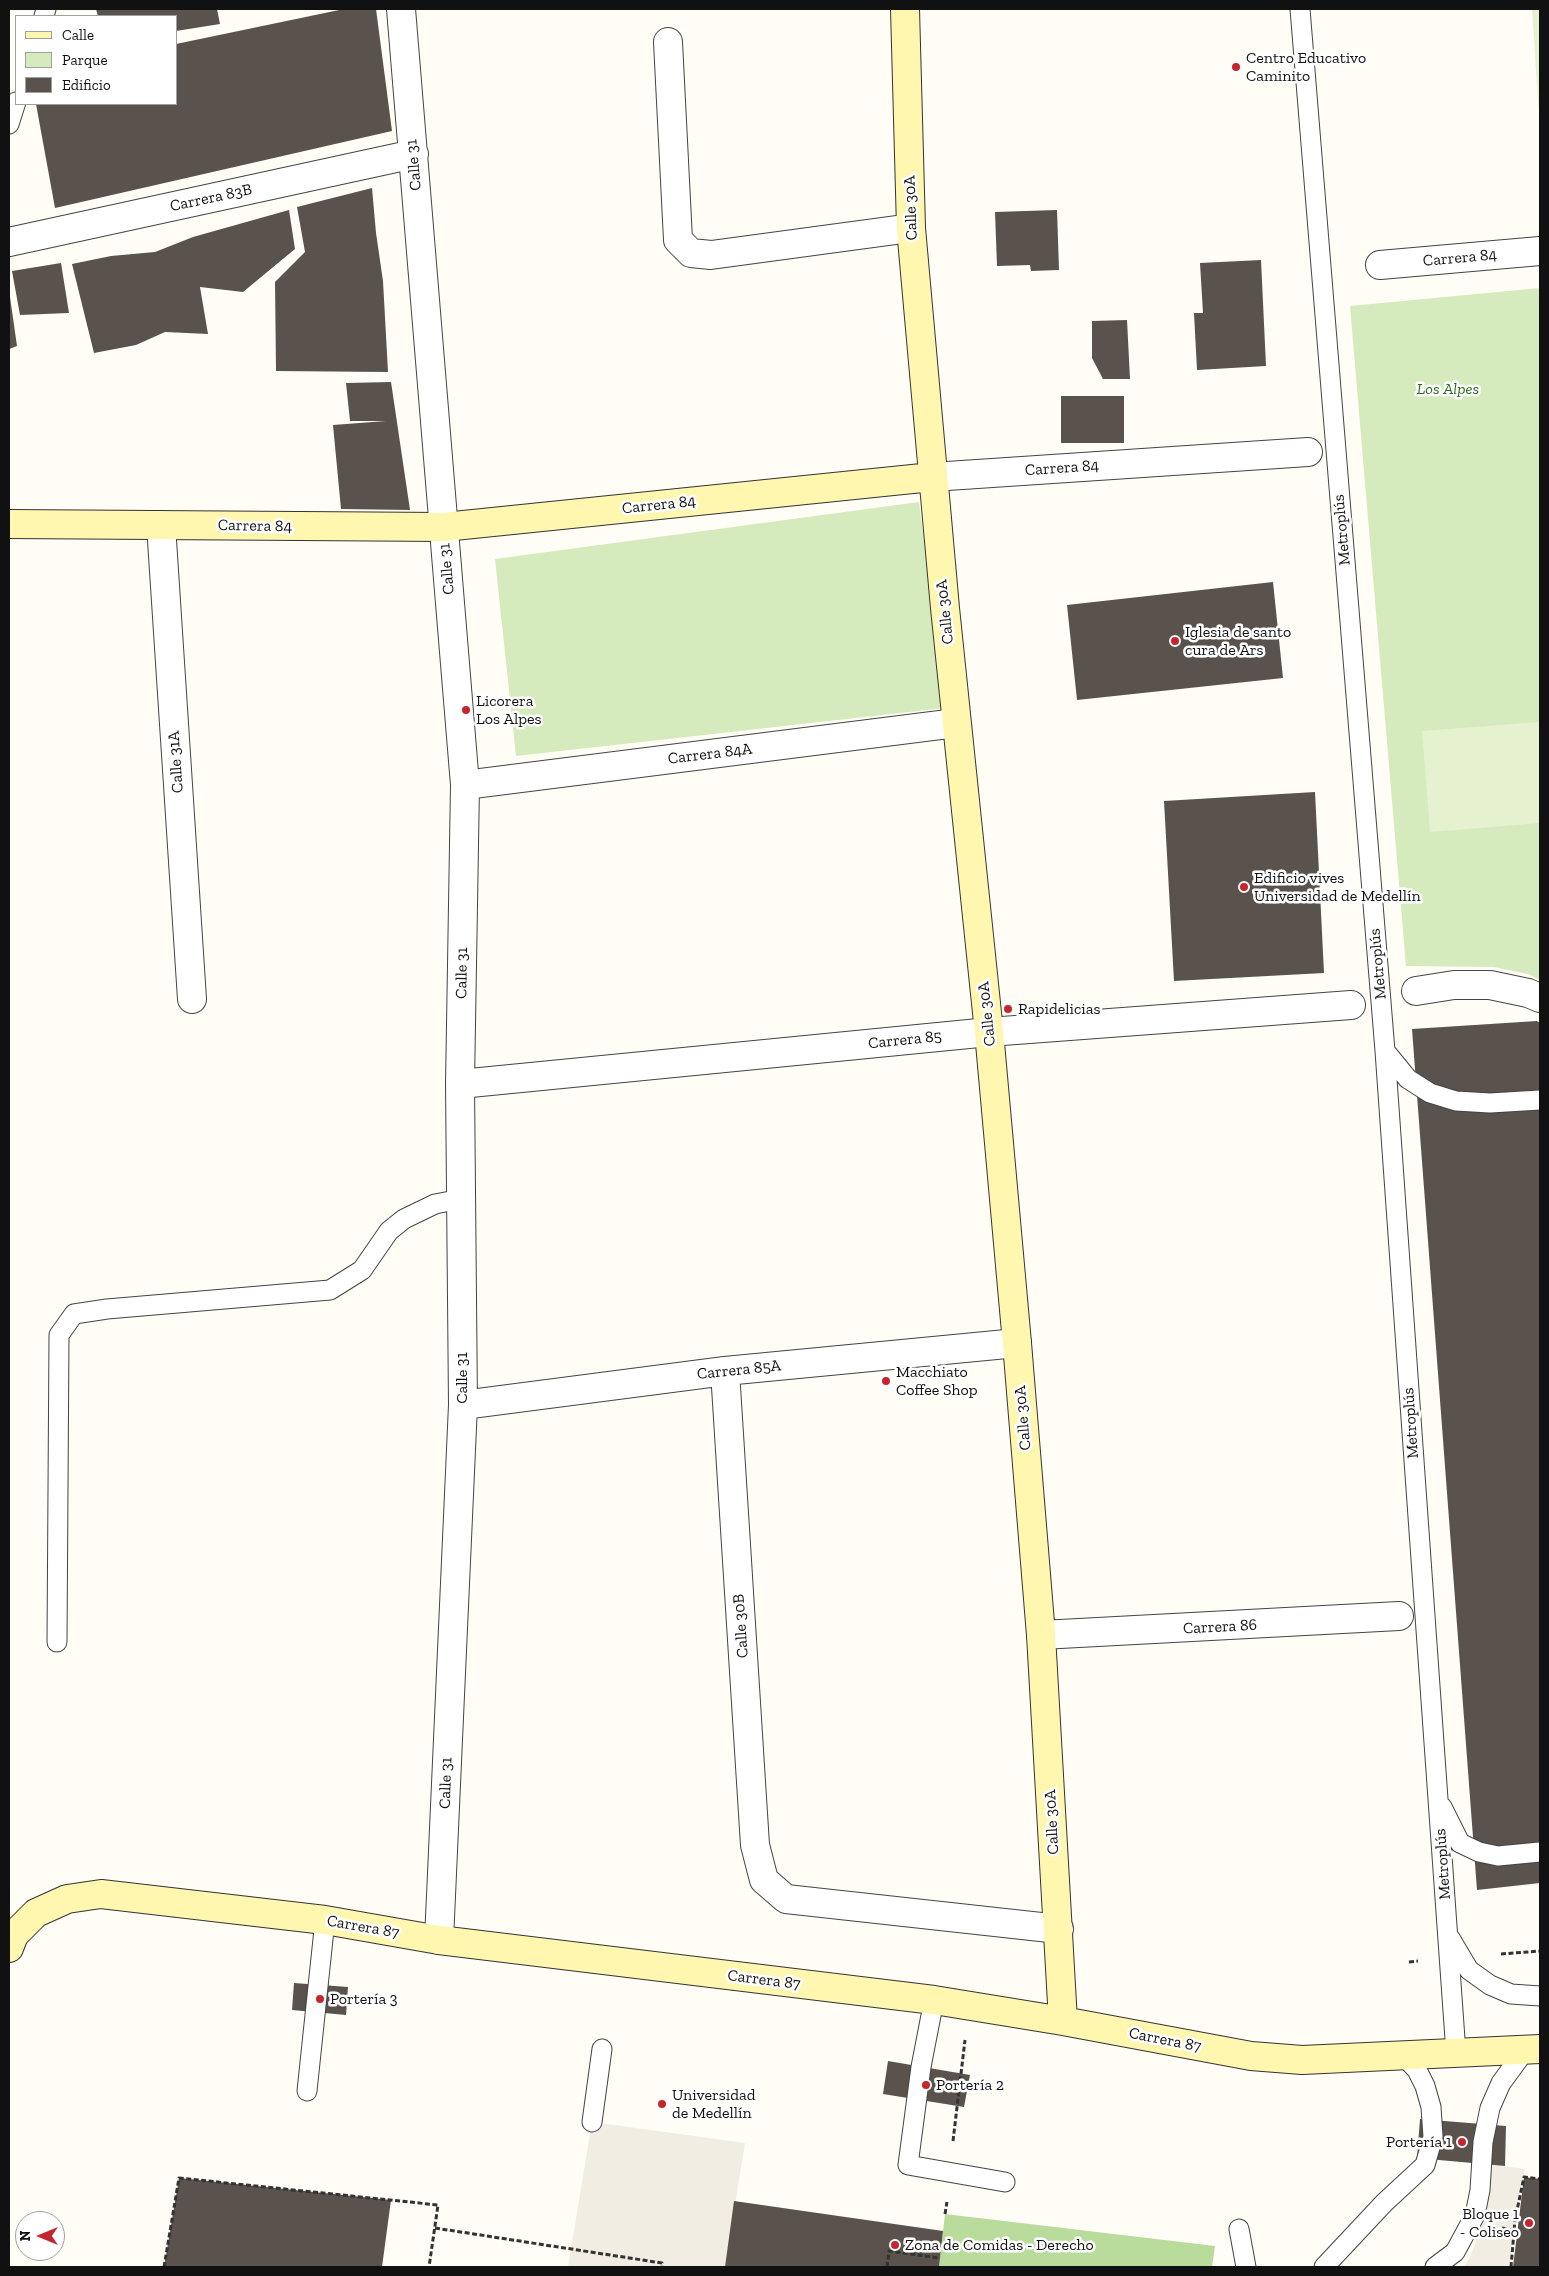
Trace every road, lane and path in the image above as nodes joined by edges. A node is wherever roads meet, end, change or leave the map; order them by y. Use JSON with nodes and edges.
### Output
{"nodes":[{"id":1,"x":401,"y":9,"type":"edge"},
{"id":2,"x":904,"y":9,"type":"edge"},
{"id":3,"x":1300,"y":9,"type":"edge"},
{"id":4,"x":668,"y":42,"type":"dead end"},
{"id":5,"x":15,"y":105,"type":"edge"},
{"id":6,"x":9,"y":124,"type":"edge"},
{"id":7,"x":414,"y":154,"type":"junction"},
{"id":8,"x":911,"y":228,"type":"junction"},
{"id":9,"x":9,"y":242,"type":"edge"},
{"id":10,"x":1540,"y":251,"type":"edge"},
{"id":11,"x":1380,"y":265,"type":"dead end"},
{"id":12,"x":1308,"y":452,"type":"dead end"},
{"id":13,"x":932,"y":477,"type":"junction"},
{"id":14,"x":9,"y":524,"type":"edge"},
{"id":15,"x":161,"y":525,"type":"junction"},
{"id":16,"x":444,"y":528,"type":"junction"},
{"id":17,"x":956,"y":723,"type":"junction"},
{"id":18,"x":465,"y":785,"type":"junction"},
{"id":19,"x":1416,"y":991,"type":"dead end"},
{"id":20,"x":1540,"y":998,"type":"edge"},
{"id":21,"x":192,"y":999,"type":"dead end"},
{"id":22,"x":1350,"y":1005,"type":"dead end"},
{"id":23,"x":989,"y":1032,"type":"junction"},
{"id":24,"x":1385,"y":1051,"type":"junction"},
{"id":25,"x":460,"y":1084,"type":"junction"},
{"id":26,"x":1540,"y":1100,"type":"edge"},
{"id":27,"x":461,"y":1199,"type":"junction"},
{"id":28,"x":1017,"y":1343,"type":"junction"},
{"id":29,"x":725,"y":1370,"type":"junction"},
{"id":30,"x":462,"y":1405,"type":"junction"},
{"id":31,"x":1399,"y":1616,"type":"dead end"},
{"id":32,"x":1041,"y":1636,"type":"junction"},
{"id":33,"x":57,"y":1642,"type":"dead end"},
{"id":34,"x":1437,"y":1794,"type":"junction"},
{"id":35,"x":1540,"y":1852,"type":"edge"},
{"id":36,"x":325,"y":1920,"type":"junction"},
{"id":37,"x":1059,"y":1929,"type":"junction"},
{"id":38,"x":1448,"y":1935,"type":"junction"},
{"id":39,"x":440,"y":1940,"type":"junction"},
{"id":40,"x":9,"y":1948,"type":"edge"},
{"id":41,"x":1535,"y":1951,"type":"dead end"},
{"id":42,"x":1540,"y":1951,"type":"edge"},
{"id":43,"x":1540,"y":1996,"type":"edge"},
{"id":44,"x":934,"y":2000,"type":"junction"},
{"id":45,"x":969,"y":2006,"type":"junction"},
{"id":46,"x":1063,"y":2021,"type":"junction"},
{"id":47,"x":602,"y":2048,"type":"dead end"},
{"id":48,"x":1533,"y":2049,"type":"edge"},
{"id":49,"x":1456,"y":2053,"type":"junction"},
{"id":50,"x":1404,"y":2056,"type":"junction"},
{"id":51,"x":307,"y":2091,"type":"dead end"},
{"id":52,"x":592,"y":2122,"type":"dead end"},
{"id":53,"x":950,"y":2172,"type":"junction"},
{"id":54,"x":1540,"y":2179,"type":"edge"},
{"id":55,"x":1005,"y":2182,"type":"dead end"},
{"id":56,"x":945,"y":2214,"type":"dead end"},
{"id":57,"x":435,"y":2228,"type":"junction"},
{"id":58,"x":1239,"y":2229,"type":"dead end"},
{"id":59,"x":940,"y":2258,"type":"dead end"},
{"id":60,"x":164,"y":2267,"type":"edge"},
{"id":61,"x":429,"y":2267,"type":"edge"},
{"id":62,"x":662,"y":2267,"type":"edge"},
{"id":63,"x":887,"y":2267,"type":"edge"},
{"id":64,"x":1246,"y":2267,"type":"edge"},
{"id":65,"x":1324,"y":2267,"type":"edge"},
{"id":66,"x":1435,"y":2267,"type":"edge"},
{"id":67,"x":1511,"y":2267,"type":"edge"}],
"edges":[{"from":1,"to":7,"type":"street","name":"Calle 31"},
{"from":2,"to":8,"type":"street","name":"Calle 30A"},
{"from":3,"to":24,"type":"lane","name":"Metroplús"},
{"from":4,"to":8,"type":"street"},
{"from":5,"to":6,"type":"lane"},
{"from":7,"to":9,"type":"street","name":"Carrera 83B"},
{"from":7,"to":16,"type":"street","name":"Calle 31"},
{"from":8,"to":13,"type":"street","name":"Calle 30A"},
{"from":10,"to":11,"type":"street","name":"Carrera 84"},
{"from":12,"to":13,"type":"street","name":"Carrera 84"},
{"from":13,"to":16,"type":"street","name":"Carrera 84"},
{"from":13,"to":17,"type":"street","name":"Calle 30A"},
{"from":14,"to":15,"type":"street","name":"Carrera 84"},
{"from":15,"to":16,"type":"street","name":"Carrera 84"},
{"from":15,"to":21,"type":"street","name":"Calle 31A"},
{"from":16,"to":18,"type":"street","name":"Calle 31"},
{"from":17,"to":18,"type":"street","name":"Carrera 84A"},
{"from":17,"to":23,"type":"street","name":"Calle 30A"},
{"from":18,"to":25,"type":"street","name":"Calle 31"},
{"from":19,"to":20,"type":"street"},
{"from":22,"to":23,"type":"street","name":"Carrera 85"},
{"from":23,"to":25,"type":"street","name":"Carrera 85"},
{"from":23,"to":28,"type":"street","name":"Calle 30A"},
{"from":24,"to":26,"type":"lane"},
{"from":24,"to":34,"type":"lane","name":"Metroplús"},
{"from":25,"to":27,"type":"street","name":"Calle 31"},
{"from":27,"to":30,"type":"street","name":"Calle 31"},
{"from":27,"to":33,"type":"lane"},
{"from":28,"to":29,"type":"street","name":"Carrera 85A"},
{"from":28,"to":32,"type":"street","name":"Calle 30A"},
{"from":29,"to":30,"type":"street","name":"Carrera 85A"},
{"from":29,"to":37,"type":"street","name":"Calle 30B"},
{"from":30,"to":39,"type":"street","name":"Calle 31"},
{"from":31,"to":32,"type":"street","name":"Carrera 86"},
{"from":32,"to":37,"type":"street","name":"Calle 30A"},
{"from":34,"to":35,"type":"lane","name":"Metroplús"},
{"from":34,"to":38,"type":"lane","name":"Metroplús"},
{"from":36,"to":39,"type":"street","name":"Carrera 87"},
{"from":36,"to":40,"type":"street","name":"Carrera 87"},
{"from":36,"to":51,"type":"lane"},
{"from":37,"to":46,"type":"street","name":"Calle 30A"},
{"from":38,"to":43,"type":"lane","name":"Metroplús"},
{"from":38,"to":49,"type":"lane","name":"Metroplús"},
{"from":39,"to":44,"type":"street","name":"Carrera 87"},
{"from":41,"to":42,"type":"path"},
{"from":44,"to":45,"type":"street","name":"Carrera 87"},
{"from":44,"to":53,"type":"lane"},
{"from":45,"to":46,"type":"street","name":"Carrera 87"},
{"from":45,"to":53,"type":"path"},
{"from":46,"to":50,"type":"street","name":"Carrera 87"},
{"from":47,"to":52,"type":"lane"},
{"from":48,"to":49,"type":"street","name":"Carrera 87"},
{"from":48,"to":66,"type":"lane"},
{"from":49,"to":50,"type":"street","name":"Carrera 87"},
{"from":50,"to":65,"type":"lane"},
{"from":53,"to":55,"type":"lane"},
{"from":53,"to":56,"type":"path"},
{"from":54,"to":67,"type":"path"},
{"from":57,"to":60,"type":"path"},
{"from":57,"to":61,"type":"path"},
{"from":57,"to":62,"type":"path"},
{"from":58,"to":64,"type":"lane"},
{"from":59,"to":63,"type":"path"}]}
